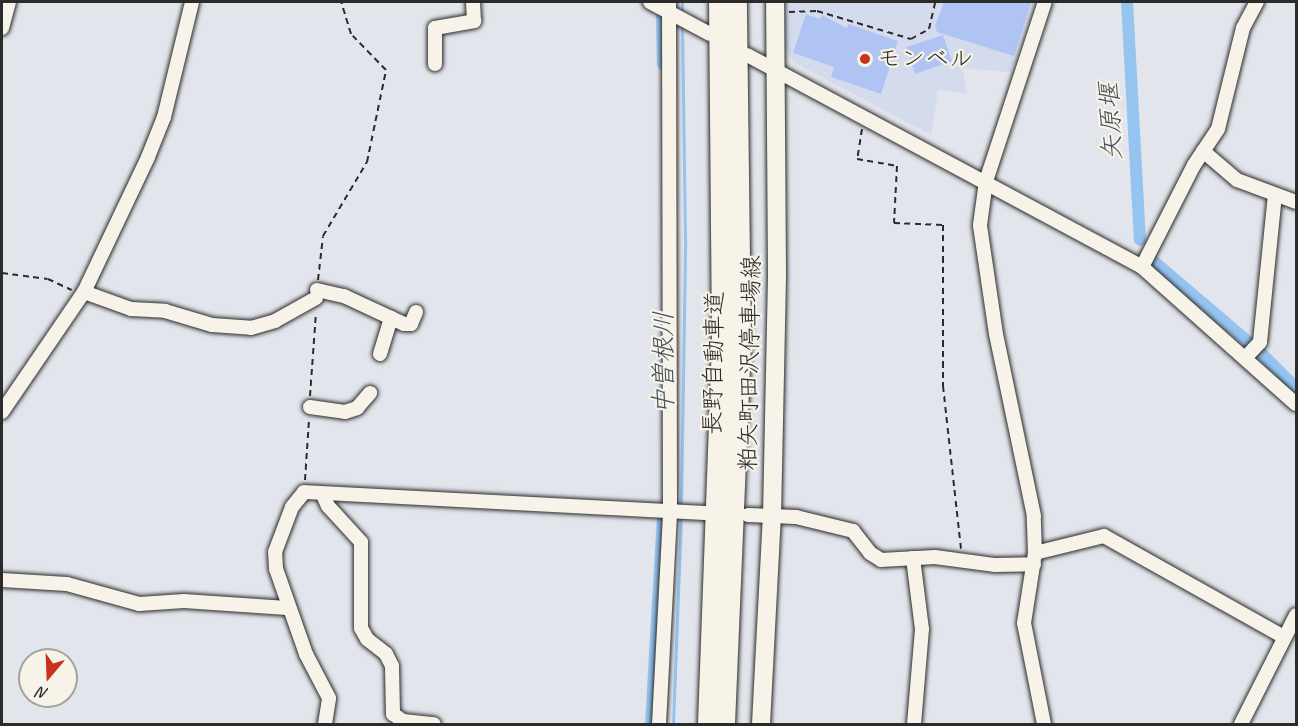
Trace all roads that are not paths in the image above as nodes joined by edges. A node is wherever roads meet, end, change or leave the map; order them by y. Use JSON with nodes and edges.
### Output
{"nodes":[{"id":1,"x":9,"y":2,"type":"edge"},
{"id":2,"x":192,"y":2,"type":"edge"},
{"id":3,"x":473,"y":2,"type":"edge"},
{"id":4,"x":650,"y":2,"type":"edge"},
{"id":5,"x":719,"y":2,"type":"edge"},
{"id":6,"x":737,"y":2,"type":"edge"},
{"id":7,"x":1045,"y":2,"type":"edge"},
{"id":8,"x":1257,"y":2,"type":"edge"},
{"id":9,"x":669,"y":6,"type":"edge"},
{"id":10,"x":779,"y":7,"type":"edge"},
{"id":11,"x":2,"y":28,"type":"edge"},
{"id":12,"x":710,"y":34,"type":"dead end"},
{"id":13,"x":747,"y":55,"type":"dead end"},
{"id":14,"x":435,"y":64,"type":"dead end"},
{"id":15,"x":776,"y":70,"type":"junction"},
{"id":16,"x":1203,"y":151,"type":"junction"},
{"id":17,"x":986,"y":181,"type":"junction"},
{"id":18,"x":1275,"y":195,"type":"junction"},
{"id":19,"x":1296,"y":202,"type":"edge"},
{"id":20,"x":1142,"y":267,"type":"junction"},
{"id":21,"x":83,"y":294,"type":"junction"},
{"id":22,"x":416,"y":312,"type":"dead end"},
{"id":23,"x":390,"y":318,"type":"junction"},
{"id":24,"x":380,"y":354,"type":"dead end"},
{"id":25,"x":1247,"y":356,"type":"junction"},
{"id":26,"x":370,"y":393,"type":"dead end"},
{"id":27,"x":1296,"y":404,"type":"edge"},
{"id":28,"x":310,"y":407,"type":"road end"},
{"id":29,"x":2,"y":412,"type":"edge"},
{"id":30,"x":323,"y":495,"type":"junction"},
{"id":31,"x":670,"y":511,"type":"junction"},
{"id":32,"x":707,"y":513,"type":"dead end"},
{"id":33,"x":748,"y":515,"type":"dead end"},
{"id":34,"x":772,"y":516,"type":"junction"},
{"id":35,"x":913,"y":558,"type":"junction"},
{"id":36,"x":1034,"y":558,"type":"junction"},
{"id":37,"x":2,"y":580,"type":"edge"},
{"id":38,"x":287,"y":608,"type":"junction"},
{"id":39,"x":1296,"y":615,"type":"edge"},
{"id":40,"x":1284,"y":637,"type":"junction"},
{"id":41,"x":325,"y":724,"type":"edge"},
{"id":42,"x":434,"y":724,"type":"edge"},
{"id":43,"x":659,"y":724,"type":"edge"},
{"id":44,"x":708,"y":724,"type":"edge"},
{"id":45,"x":725,"y":724,"type":"edge"},
{"id":46,"x":761,"y":724,"type":"edge"},
{"id":47,"x":914,"y":724,"type":"edge"},
{"id":48,"x":1044,"y":724,"type":"edge"},
{"id":49,"x":1241,"y":724,"type":"edge"}],
"edges":[{"from":1,"to":11,"type":"street"},
{"from":2,"to":21,"type":"street"},
{"from":3,"to":14,"type":"street"},
{"from":4,"to":9,"type":"street"},
{"from":5,"to":44,"type":"highway","name":"長野自動車道"},
{"from":6,"to":45,"type":"highway","name":"長野自動車道"},
{"from":7,"to":17,"type":"street"},
{"from":8,"to":16,"type":"street"},
{"from":9,"to":12,"type":"street"},
{"from":9,"to":31,"type":"street"},
{"from":10,"to":15,"type":"main road","name":"粕矢町田沢停車場線"},
{"from":13,"to":15,"type":"street"},
{"from":15,"to":17,"type":"street"},
{"from":15,"to":34,"type":"main road","name":"粕矢町田沢停車場線"},
{"from":16,"to":18,"type":"street"},
{"from":16,"to":20,"type":"street"},
{"from":17,"to":20,"type":"street"},
{"from":17,"to":36,"type":"street"},
{"from":18,"to":19,"type":"street"},
{"from":18,"to":25,"type":"street"},
{"from":20,"to":25,"type":"street"},
{"from":21,"to":23,"type":"street"},
{"from":21,"to":29,"type":"street"},
{"from":22,"to":23,"type":"street"},
{"from":23,"to":24,"type":"street"},
{"from":25,"to":27,"type":"street"},
{"from":26,"to":28,"type":"street"},
{"from":30,"to":31,"type":"street"},
{"from":30,"to":38,"type":"street"},
{"from":30,"to":42,"type":"street"},
{"from":31,"to":32,"type":"street"},
{"from":31,"to":43,"type":"street"},
{"from":33,"to":34,"type":"street"},
{"from":34,"to":35,"type":"street"},
{"from":34,"to":46,"type":"main road","name":"粕矢町田沢停車場線"},
{"from":35,"to":36,"type":"street"},
{"from":35,"to":47,"type":"street"},
{"from":36,"to":40,"type":"street"},
{"from":36,"to":48,"type":"street"},
{"from":37,"to":38,"type":"street"},
{"from":38,"to":41,"type":"street"},
{"from":39,"to":40,"type":"street"},
{"from":40,"to":49,"type":"street"}]}
